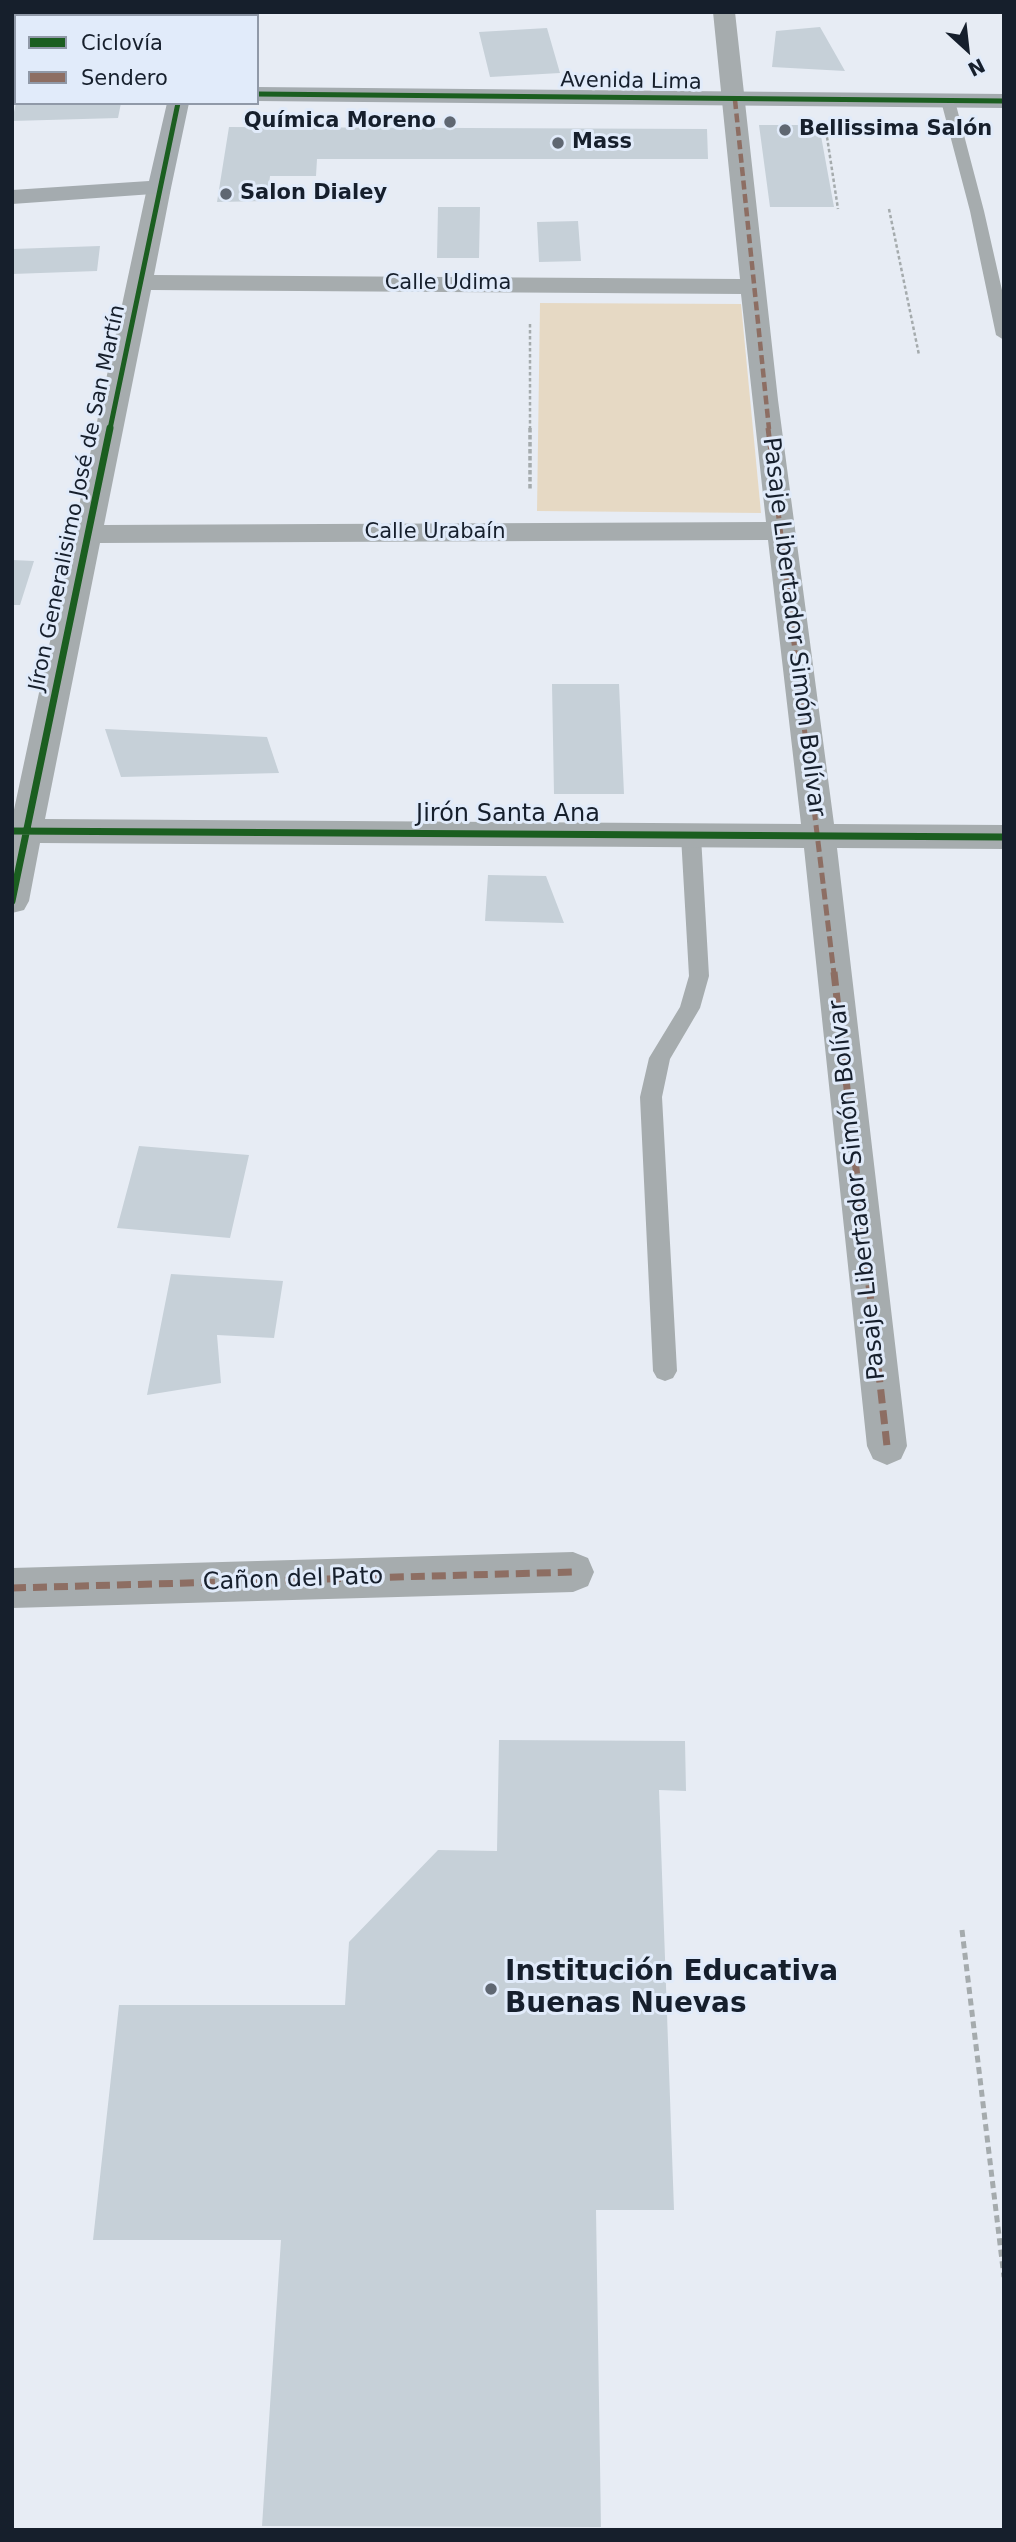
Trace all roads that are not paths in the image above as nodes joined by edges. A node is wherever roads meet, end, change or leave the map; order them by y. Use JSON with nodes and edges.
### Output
{"nodes":[{"id":1,"x":724,"y":12,"type":"edge"},
{"id":2,"x":259,"y":94,"type":"edge"},
{"id":3,"x":735,"y":100,"type":"junction"},
{"id":4,"x":948,"y":101,"type":"junction"},
{"id":5,"x":1004,"y":101,"type":"edge"},
{"id":6,"x":178,"y":105,"type":"edge"},
{"id":7,"x":159,"y":188,"type":"junction"},
{"id":8,"x":12,"y":197,"type":"edge"},
{"id":9,"x":141,"y":282,"type":"junction"},
{"id":10,"x":755,"y":286,"type":"junction"},
{"id":11,"x":1004,"y":335,"type":"edge"},
{"id":12,"x":782,"y":531,"type":"junction"},
{"id":13,"x":89,"y":534,"type":"junction"},
{"id":14,"x":20,"y":831,"type":"edge"},
{"id":15,"x":691,"y":836,"type":"junction"},
{"id":16,"x":819,"y":836,"type":"junction"},
{"id":17,"x":1004,"y":837,"type":"edge"},
{"id":18,"x":12,"y":901,"type":"edge"},
{"id":19,"x":665,"y":1371,"type":"dead end"},
{"id":20,"x":887,"y":1446,"type":"dead end"},
{"id":21,"x":573,"y":1572,"type":"dead end"},
{"id":22,"x":12,"y":1588,"type":"edge"}],
"edges":[{"from":1,"to":3,"type":"street","name":"Pasaje Libertador Simón Bolívar"},
{"from":2,"to":3,"type":"street","name":"Avenida Lima"},
{"from":3,"to":4,"type":"street","name":"Avenida Lima"},
{"from":3,"to":10,"type":"street","name":"Pasaje Libertador Simón Bolívar"},
{"from":4,"to":5,"type":"street","name":"Avenida Lima"},
{"from":4,"to":11,"type":"lane"},
{"from":6,"to":7,"type":"street","name":"Jíron Generalisimo José de San Martín"},
{"from":7,"to":8,"type":"street"},
{"from":7,"to":9,"type":"street","name":"Jíron Generalisimo José de San Martín"},
{"from":9,"to":10,"type":"street","name":"Calle Udima"},
{"from":9,"to":13,"type":"street","name":"Jíron Generalisimo José de San Martín"},
{"from":10,"to":12,"type":"street","name":"Pasaje Libertador Simón Bolívar"},
{"from":12,"to":13,"type":"street","name":"Calle Urabaín"},
{"from":12,"to":16,"type":"street","name":"Pasaje Libertador Simón Bolívar"},
{"from":13,"to":14,"type":"street","name":"Jíron Generalisimo José de San Martín"},
{"from":14,"to":15,"type":"street","name":"Jirón Santa Ana"},
{"from":14,"to":18,"type":"street","name":"Jíron Generalisimo José de San Martín"},
{"from":15,"to":16,"type":"street","name":"Jirón Santa Ana"},
{"from":15,"to":19,"type":"lane"},
{"from":16,"to":17,"type":"street","name":"Jirón Santa Ana"},
{"from":16,"to":20,"type":"street","name":"Pasaje Libertador Simón Bolívar"},
{"from":21,"to":22,"type":"street","name":"Cañon del Pato"}]}
